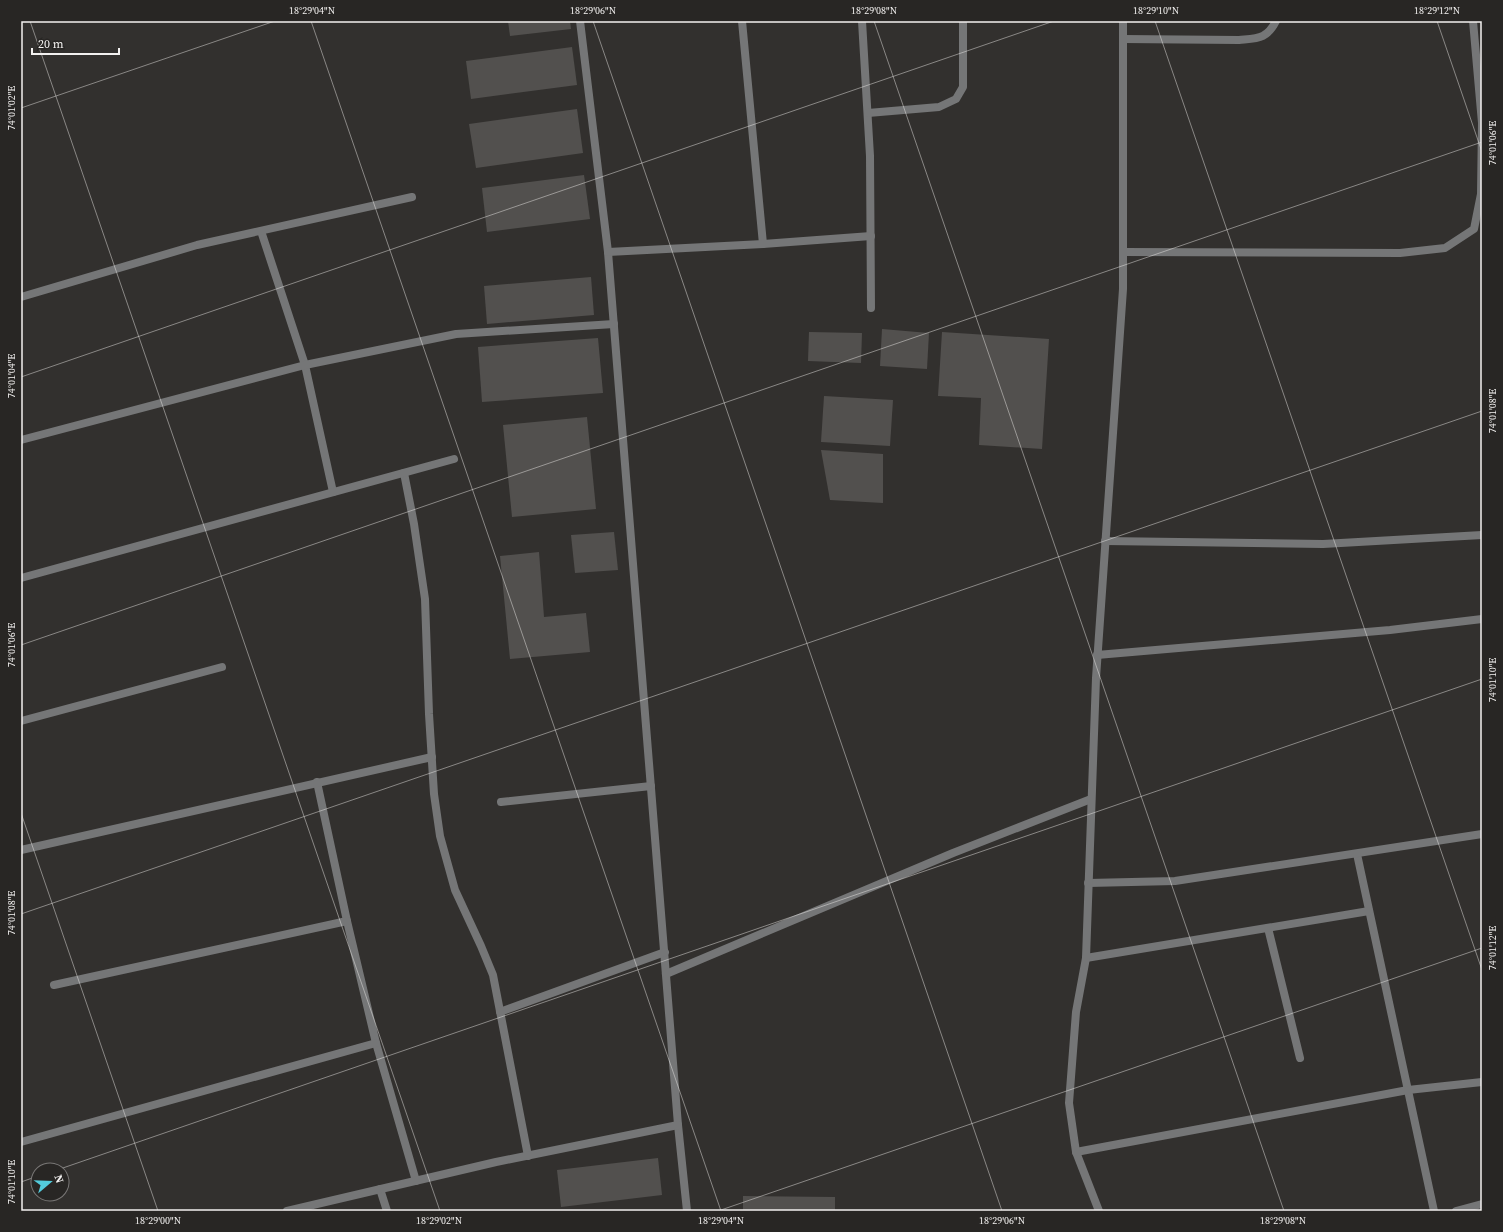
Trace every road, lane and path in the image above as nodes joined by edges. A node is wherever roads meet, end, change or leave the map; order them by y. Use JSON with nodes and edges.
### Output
{"nodes":[{"id":1,"x":580,"y":21,"type":"edge"},
{"id":2,"x":742,"y":21,"type":"edge"},
{"id":3,"x":862,"y":21,"type":"edge"},
{"id":4,"x":963,"y":21,"type":"edge"},
{"id":5,"x":1123,"y":21,"type":"edge"},
{"id":6,"x":1276,"y":21,"type":"edge"},
{"id":7,"x":1474,"y":21,"type":"edge"},
{"id":8,"x":1123,"y":39,"type":"junction"},
{"id":9,"x":868,"y":113,"type":"junction"},
{"id":10,"x":412,"y":197,"type":"dead end"},
{"id":11,"x":261,"y":231,"type":"junction"},
{"id":12,"x":871,"y":236,"type":"junction"},
{"id":13,"x":763,"y":244,"type":"junction"},
{"id":14,"x":608,"y":252,"type":"junction"},
{"id":15,"x":1124,"y":252,"type":"junction"},
{"id":16,"x":21,"y":297,"type":"edge"},
{"id":17,"x":871,"y":308,"type":"dead end"},
{"id":18,"x":614,"y":324,"type":"junction"},
{"id":19,"x":305,"y":365,"type":"junction"},
{"id":20,"x":21,"y":440,"type":"edge"},
{"id":21,"x":454,"y":459,"type":"dead end"},
{"id":22,"x":404,"y":473,"type":"junction"},
{"id":23,"x":333,"y":492,"type":"junction"},
{"id":24,"x":1482,"y":535,"type":"edge"},
{"id":25,"x":1105,"y":540,"type":"junction"},
{"id":26,"x":21,"y":578,"type":"edge"},
{"id":27,"x":1482,"y":619,"type":"edge"},
{"id":28,"x":1097,"y":655,"type":"junction"},
{"id":29,"x":222,"y":667,"type":"dead end"},
{"id":30,"x":21,"y":721,"type":"edge"},
{"id":31,"x":432,"y":757,"type":"junction"},
{"id":32,"x":317,"y":782,"type":"junction"},
{"id":33,"x":651,"y":786,"type":"junction"},
{"id":34,"x":1091,"y":799,"type":"junction"},
{"id":35,"x":501,"y":802,"type":"dead end"},
{"id":36,"x":1482,"y":834,"type":"edge"},
{"id":37,"x":21,"y":850,"type":"edge"},
{"id":38,"x":1357,"y":854,"type":"junction"},
{"id":39,"x":1088,"y":883,"type":"junction"},
{"id":40,"x":1369,"y":911,"type":"junction"},
{"id":41,"x":347,"y":921,"type":"junction"},
{"id":42,"x":1268,"y":928,"type":"junction"},
{"id":43,"x":665,"y":952,"type":"junction"},
{"id":44,"x":1086,"y":958,"type":"junction"},
{"id":45,"x":666,"y":974,"type":"junction"},
{"id":46,"x":54,"y":986,"type":"dead end"},
{"id":47,"x":500,"y":1012,"type":"junction"},
{"id":48,"x":376,"y":1043,"type":"junction"},
{"id":49,"x":1300,"y":1058,"type":"dead end"},
{"id":50,"x":1482,"y":1082,"type":"edge"},
{"id":51,"x":1408,"y":1090,"type":"junction"},
{"id":52,"x":678,"y":1125,"type":"junction"},
{"id":53,"x":21,"y":1142,"type":"edge"},
{"id":54,"x":1076,"y":1152,"type":"junction"},
{"id":55,"x":528,"y":1156,"type":"junction"},
{"id":56,"x":416,"y":1181,"type":"junction"},
{"id":57,"x":380,"y":1189,"type":"junction"},
{"id":58,"x":1482,"y":1204,"type":"edge"},
{"id":59,"x":287,"y":1211,"type":"edge"},
{"id":60,"x":387,"y":1211,"type":"edge"},
{"id":61,"x":687,"y":1211,"type":"edge"},
{"id":62,"x":1099,"y":1211,"type":"edge"},
{"id":63,"x":1434,"y":1211,"type":"edge"},
{"id":64,"x":1456,"y":1211,"type":"edge"}],
"edges":[{"from":1,"to":14,"type":"street"},
{"from":2,"to":13,"type":"street"},
{"from":3,"to":9,"type":"street"},
{"from":4,"to":9,"type":"street"},
{"from":5,"to":8,"type":"street"},
{"from":6,"to":8,"type":"street"},
{"from":7,"to":15,"type":"street"},
{"from":8,"to":15,"type":"street"},
{"from":9,"to":12,"type":"street"},
{"from":10,"to":11,"type":"street"},
{"from":11,"to":16,"type":"street"},
{"from":11,"to":19,"type":"street"},
{"from":12,"to":13,"type":"street"},
{"from":12,"to":17,"type":"street"},
{"from":13,"to":14,"type":"street"},
{"from":14,"to":18,"type":"street"},
{"from":15,"to":25,"type":"street"},
{"from":18,"to":19,"type":"street"},
{"from":18,"to":33,"type":"street"},
{"from":19,"to":20,"type":"street"},
{"from":19,"to":23,"type":"street"},
{"from":21,"to":22,"type":"street"},
{"from":22,"to":23,"type":"street"},
{"from":22,"to":31,"type":"street"},
{"from":23,"to":26,"type":"street"},
{"from":24,"to":25,"type":"street"},
{"from":25,"to":28,"type":"street"},
{"from":27,"to":28,"type":"street"},
{"from":28,"to":34,"type":"street"},
{"from":29,"to":30,"type":"street"},
{"from":31,"to":32,"type":"street"},
{"from":31,"to":47,"type":"street"},
{"from":32,"to":37,"type":"street"},
{"from":32,"to":41,"type":"street"},
{"from":33,"to":35,"type":"street"},
{"from":33,"to":43,"type":"street"},
{"from":34,"to":39,"type":"street"},
{"from":34,"to":45,"type":"street"},
{"from":36,"to":38,"type":"street"},
{"from":38,"to":39,"type":"street"},
{"from":38,"to":40,"type":"street"},
{"from":39,"to":44,"type":"street"},
{"from":40,"to":42,"type":"street"},
{"from":40,"to":51,"type":"street"},
{"from":41,"to":46,"type":"street"},
{"from":41,"to":48,"type":"street"},
{"from":42,"to":44,"type":"street"},
{"from":42,"to":49,"type":"street"},
{"from":43,"to":45,"type":"street"},
{"from":43,"to":47,"type":"street"},
{"from":44,"to":54,"type":"street"},
{"from":45,"to":52,"type":"street"},
{"from":47,"to":55,"type":"street"},
{"from":48,"to":53,"type":"street"},
{"from":48,"to":56,"type":"street"},
{"from":50,"to":51,"type":"street"},
{"from":51,"to":54,"type":"street"},
{"from":51,"to":63,"type":"street"},
{"from":52,"to":55,"type":"street"},
{"from":52,"to":61,"type":"street"},
{"from":54,"to":62,"type":"street"},
{"from":55,"to":56,"type":"street"},
{"from":56,"to":57,"type":"street"},
{"from":57,"to":59,"type":"street"},
{"from":57,"to":60,"type":"street"},
{"from":58,"to":64,"type":"street"}]}
